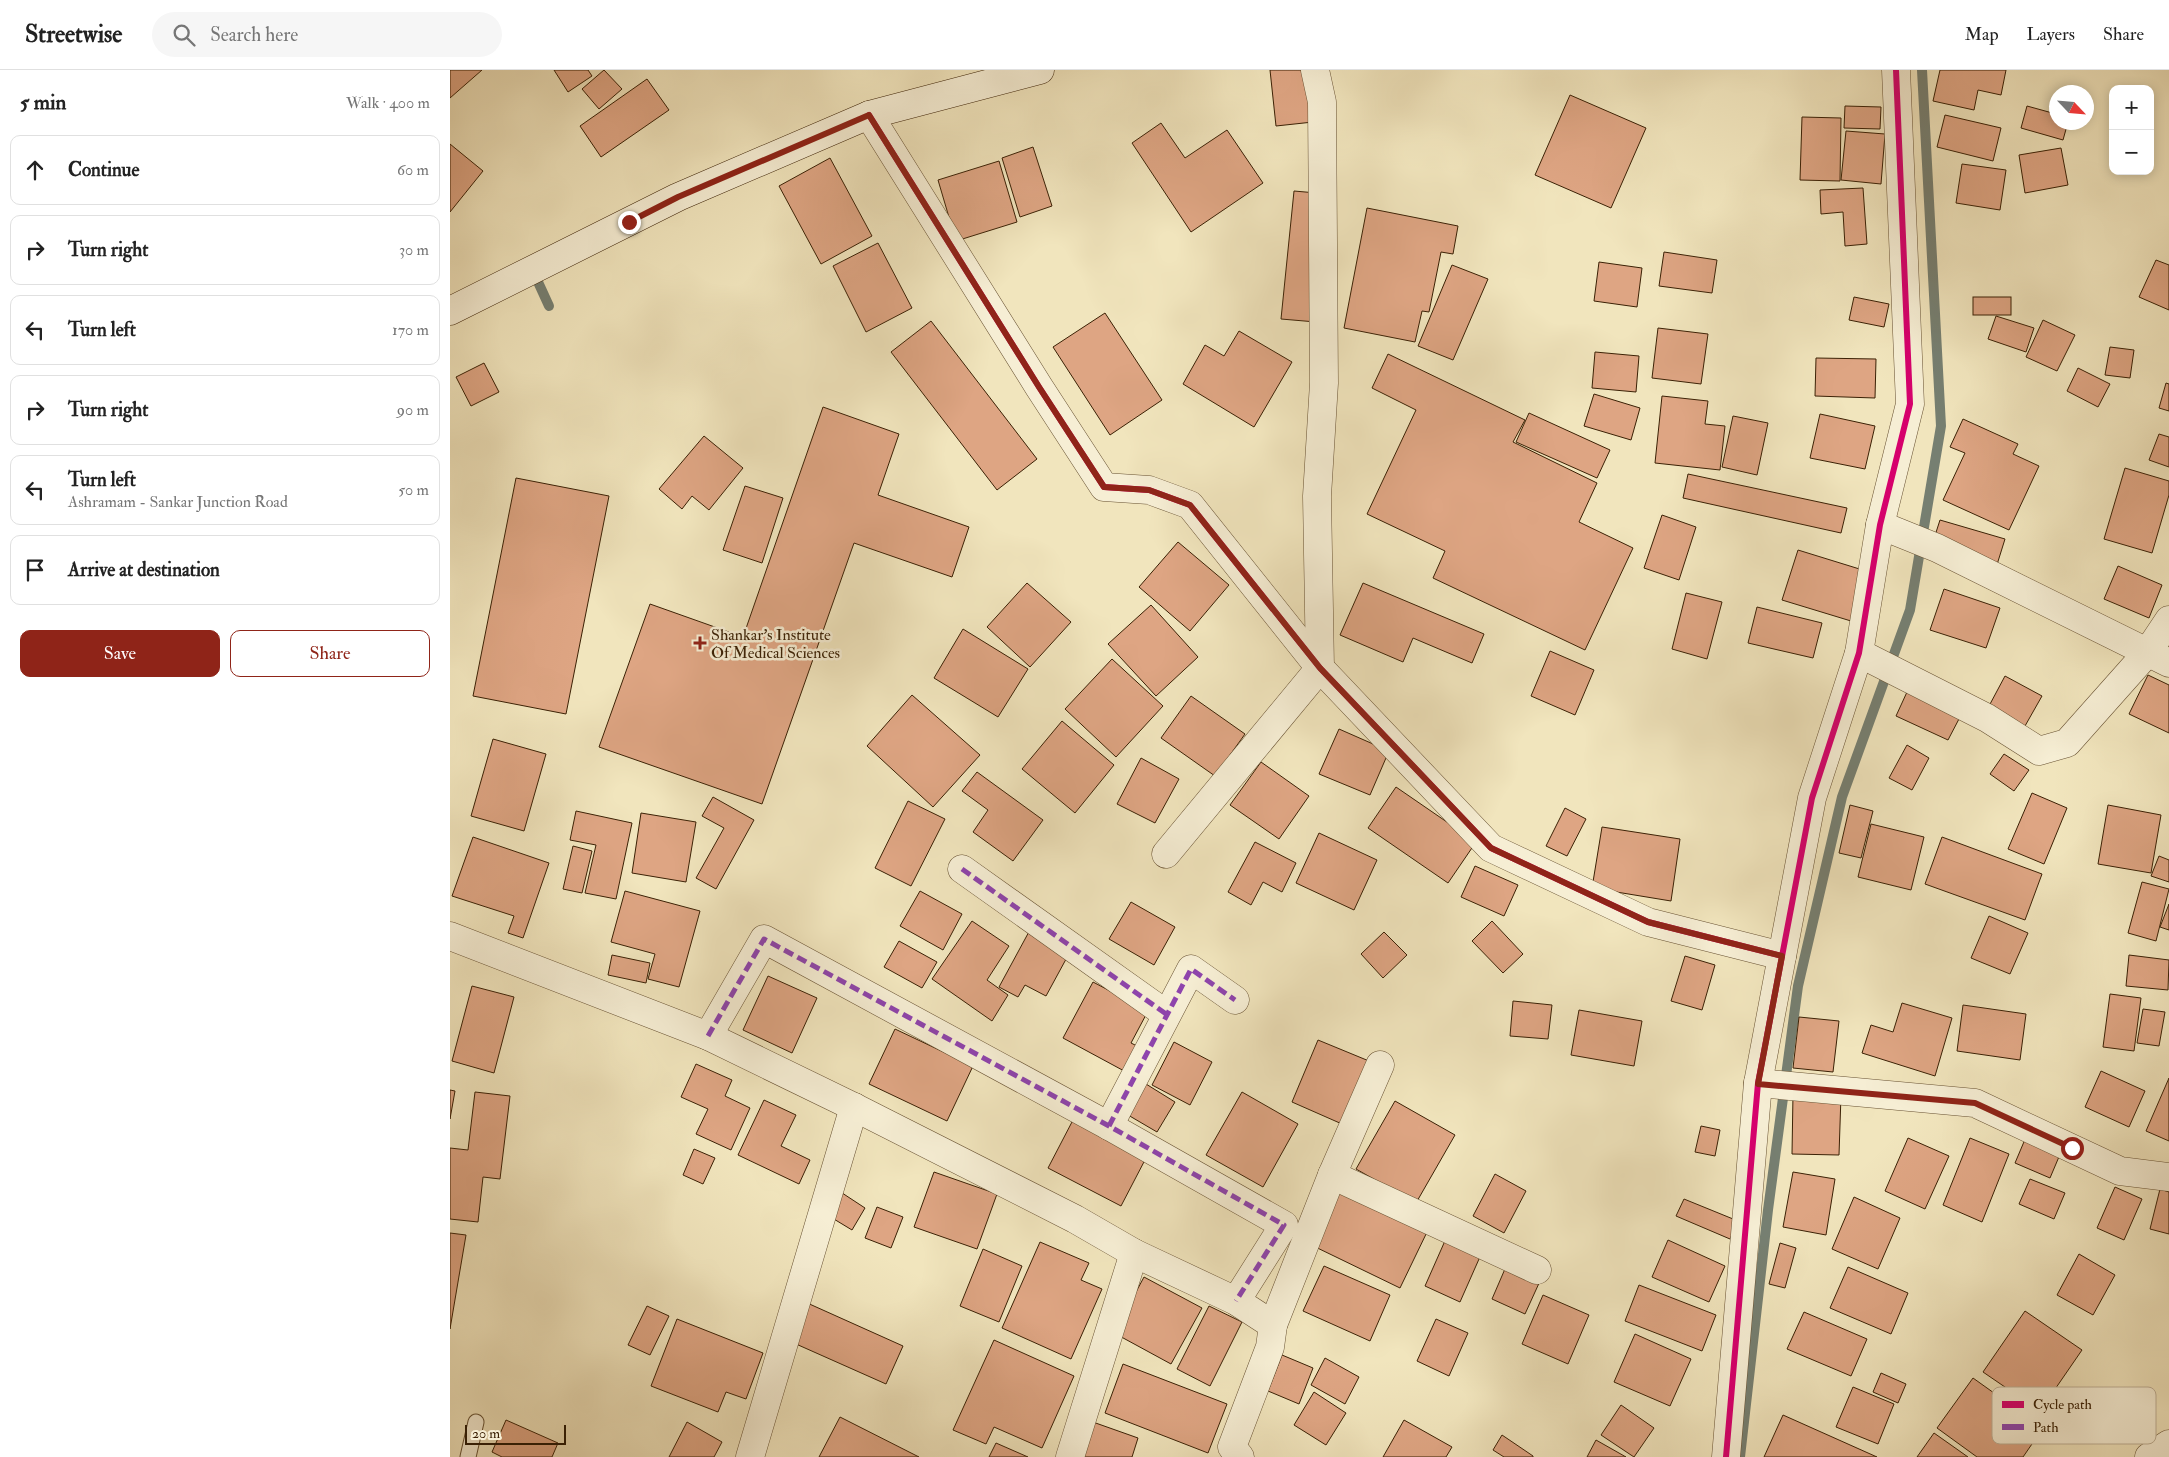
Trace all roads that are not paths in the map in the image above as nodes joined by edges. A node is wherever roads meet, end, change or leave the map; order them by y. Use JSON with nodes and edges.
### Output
{"nodes":[{"id":1,"x":1040,"y":70,"type":"edge"},
{"id":2,"x":1315,"y":70,"type":"edge"},
{"id":3,"x":1896,"y":70,"type":"edge"},
{"id":4,"x":869,"y":115,"type":"junction"},
{"id":5,"x":450,"y":311,"type":"edge"},
{"id":6,"x":1880,"y":525,"type":"junction"},
{"id":7,"x":2169,"y":620,"type":"edge"},
{"id":8,"x":1868,"y":658,"type":"junction"},
{"id":9,"x":2158,"y":658,"type":"edge"},
{"id":10,"x":1320,"y":668,"type":"junction"},
{"id":11,"x":1166,"y":854,"type":"dead end"},
{"id":12,"x":962,"y":869,"type":"dead end"},
{"id":13,"x":450,"y":936,"type":"edge"},
{"id":14,"x":1782,"y":956,"type":"junction"},
{"id":15,"x":1235,"y":1000,"type":"dead end"},
{"id":16,"x":1166,"y":1014,"type":"junction"},
{"id":17,"x":708,"y":1036,"type":"junction"},
{"id":18,"x":1380,"y":1065,"type":"dead end"},
{"id":19,"x":1758,"y":1084,"type":"junction"},
{"id":20,"x":854,"y":1107,"type":"junction"},
{"id":21,"x":1109,"y":1126,"type":"junction"},
{"id":22,"x":1332,"y":1176,"type":"junction"},
{"id":23,"x":2169,"y":1178,"type":"edge"},
{"id":24,"x":1134,"y":1253,"type":"junction"},
{"id":25,"x":1537,"y":1270,"type":"dead end"},
{"id":26,"x":1236,"y":1301,"type":"junction"},
{"id":27,"x":1273,"y":1324,"type":"junction"},
{"id":28,"x":476,"y":1422,"type":"dead end"},
{"id":29,"x":2169,"y":1444,"type":"edge"},
{"id":30,"x":1233,"y":1454,"type":"edge"},
{"id":31,"x":468,"y":1457,"type":"edge"},
{"id":32,"x":750,"y":1457,"type":"edge"},
{"id":33,"x":1070,"y":1457,"type":"edge"},
{"id":34,"x":1726,"y":1457,"type":"edge"},
{"id":35,"x":2149,"y":1457,"type":"edge"}],
"edges":[{"from":1,"to":4,"type":"street"},
{"from":2,"to":10,"type":"street"},
{"from":3,"to":6,"type":"street"},
{"from":4,"to":5,"type":"street"},
{"from":4,"to":10,"type":"street"},
{"from":6,"to":8,"type":"street"},
{"from":6,"to":9,"type":"street"},
{"from":7,"to":9,"type":"street"},
{"from":8,"to":9,"type":"street"},
{"from":8,"to":14,"type":"street"},
{"from":10,"to":11,"type":"street"},
{"from":10,"to":14,"type":"street"},
{"from":12,"to":16,"type":"street"},
{"from":13,"to":17,"type":"street"},
{"from":14,"to":19,"type":"street"},
{"from":15,"to":16,"type":"street"},
{"from":16,"to":21,"type":"street"},
{"from":17,"to":20,"type":"street"},
{"from":17,"to":21,"type":"street"},
{"from":18,"to":22,"type":"street"},
{"from":19,"to":23,"type":"street"},
{"from":19,"to":34,"type":"street"},
{"from":20,"to":24,"type":"street"},
{"from":20,"to":32,"type":"street"},
{"from":21,"to":26,"type":"street"},
{"from":22,"to":25,"type":"street"},
{"from":22,"to":27,"type":"street"},
{"from":24,"to":26,"type":"street"},
{"from":24,"to":33,"type":"street"},
{"from":26,"to":27,"type":"street"},
{"from":27,"to":30,"type":"street"},
{"from":28,"to":31,"type":"lane"},
{"from":29,"to":35,"type":"street"}]}
